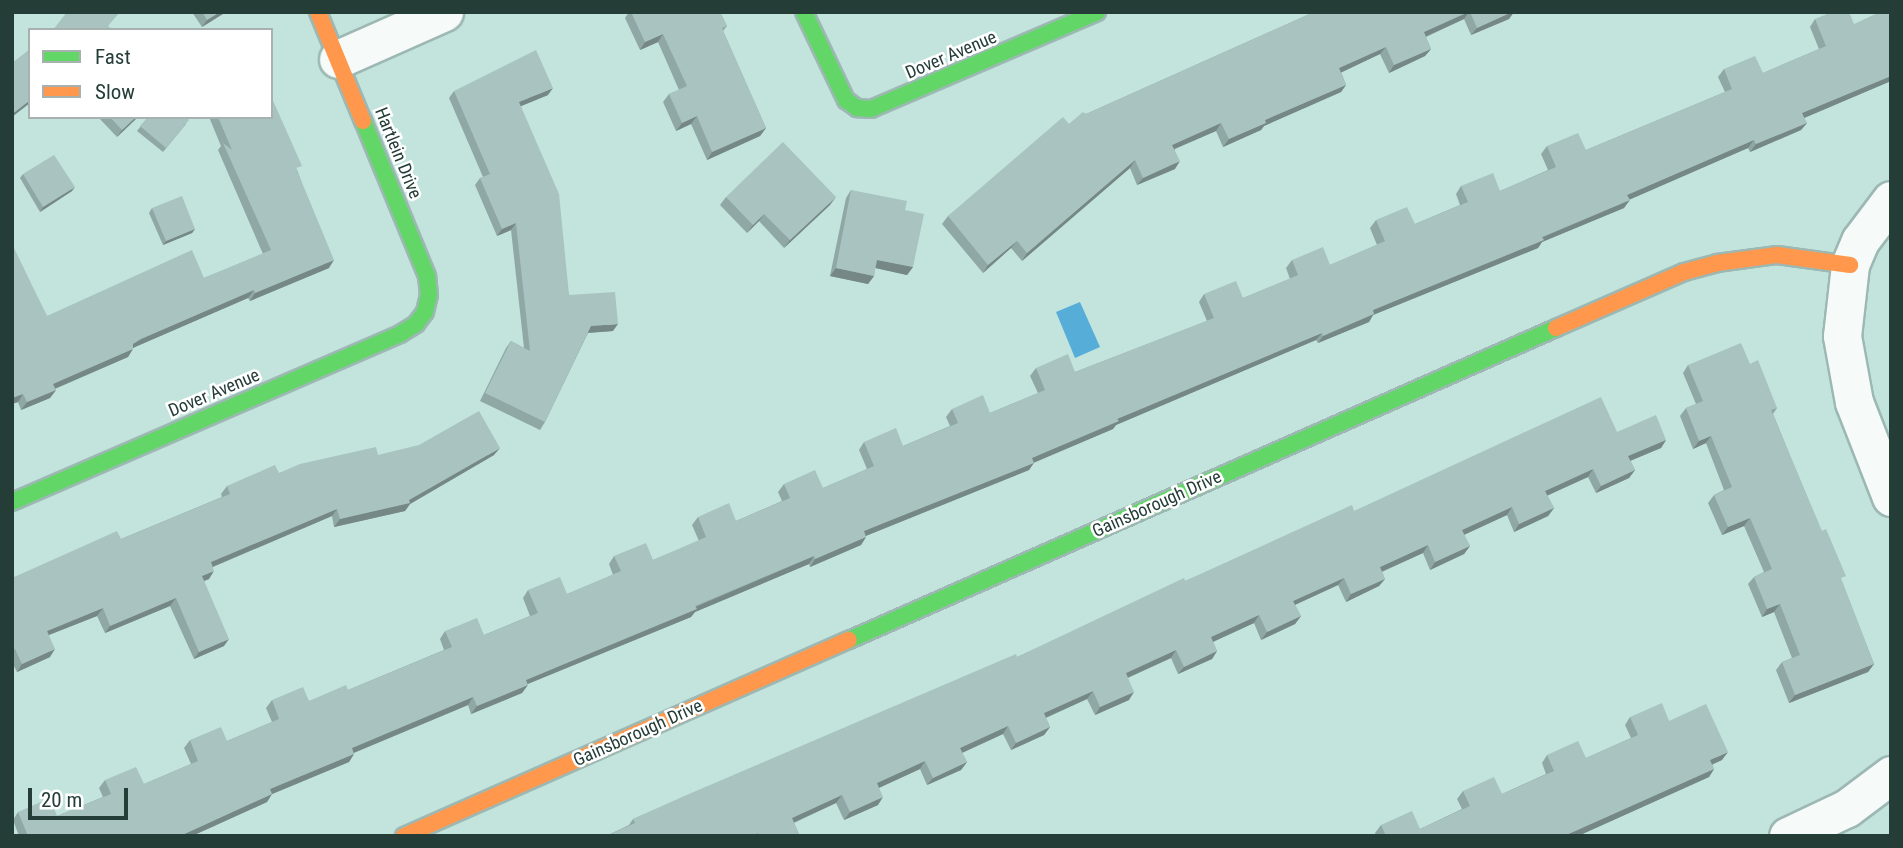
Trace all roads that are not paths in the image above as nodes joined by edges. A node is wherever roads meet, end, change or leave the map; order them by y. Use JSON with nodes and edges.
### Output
{"nodes":[{"id":1,"x":318,"y":12,"type":"edge"},
{"id":2,"x":444,"y":12,"type":"edge"},
{"id":3,"x":804,"y":12,"type":"edge"},
{"id":4,"x":1097,"y":12,"type":"edge"},
{"id":5,"x":338,"y":60,"type":"junction"},
{"id":6,"x":1891,"y":200,"type":"edge"},
{"id":7,"x":1850,"y":265,"type":"junction"},
{"id":8,"x":425,"y":312,"type":"joint"},
{"id":9,"x":1891,"y":497,"type":"edge"},
{"id":10,"x":12,"y":502,"type":"edge"},
{"id":11,"x":1891,"y":775,"type":"edge"},
{"id":12,"x":404,"y":836,"type":"edge"},
{"id":13,"x":1788,"y":836,"type":"edge"}],
"edges":[{"from":1,"to":5,"type":"street","name":"Hartlein Drive"},
{"from":2,"to":5,"type":"street"},
{"from":3,"to":4,"type":"street","name":"Dover Avenue"},
{"from":5,"to":8,"type":"street","name":"Hartlein Drive"},
{"from":6,"to":7,"type":"street"},
{"from":7,"to":9,"type":"street"},
{"from":7,"to":12,"type":"street","name":"Gainsborough Drive"},
{"from":8,"to":10,"type":"street","name":"Dover Avenue"},
{"from":11,"to":13,"type":"street"}]}
